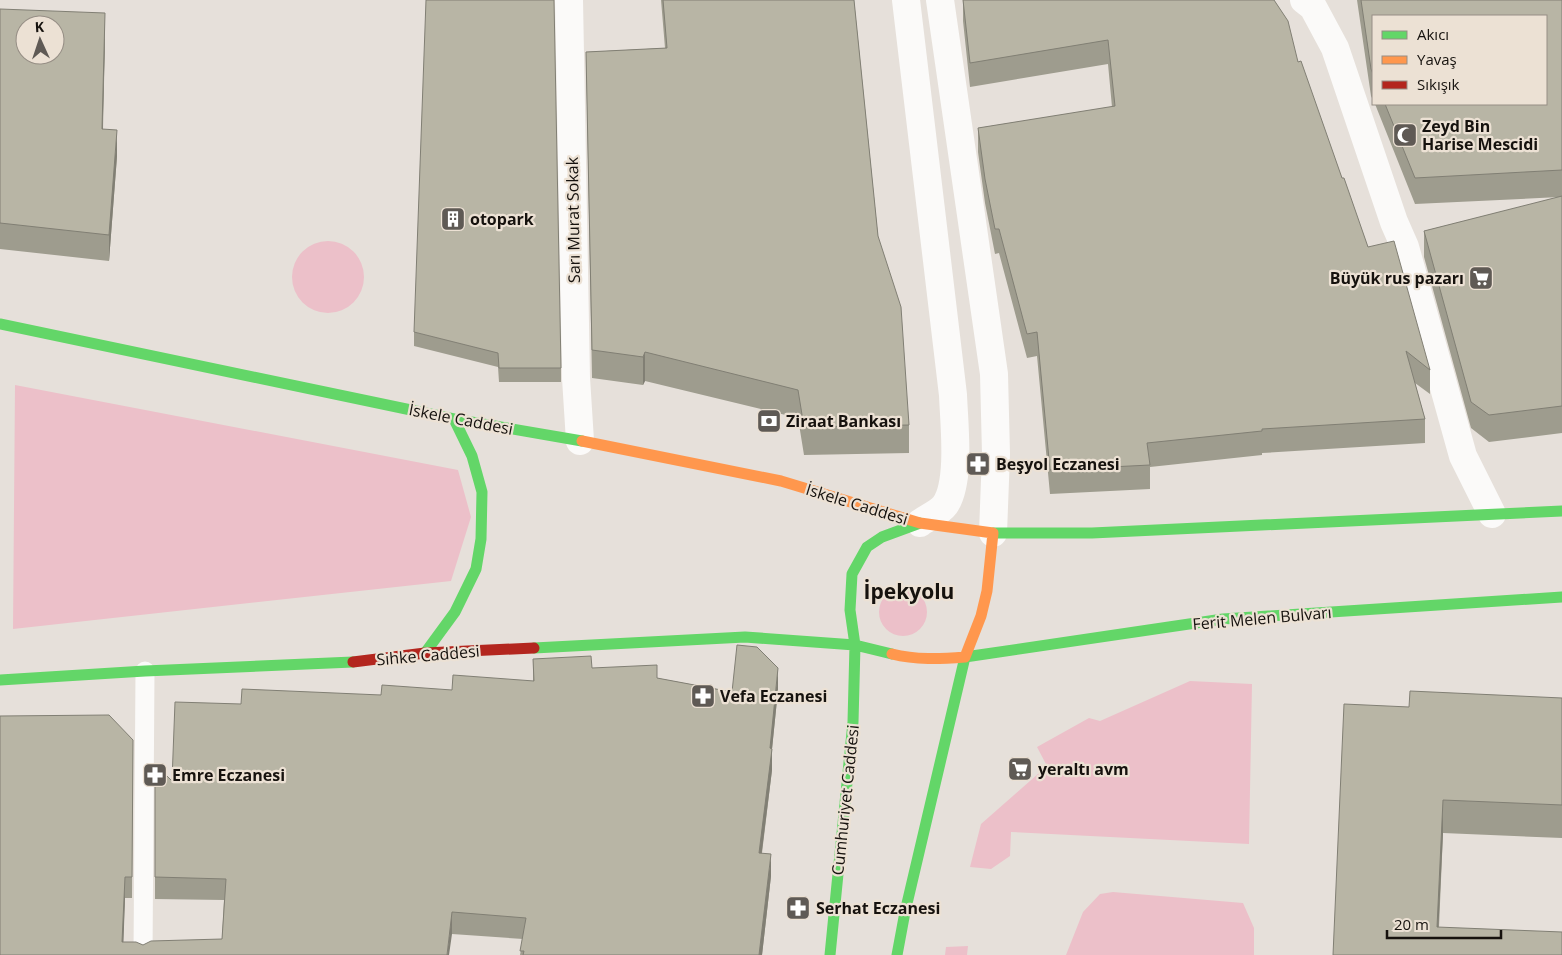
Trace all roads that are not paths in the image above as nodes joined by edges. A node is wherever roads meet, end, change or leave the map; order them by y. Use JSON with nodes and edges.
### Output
{"nodes":[{"id":1,"x":569,"y":0,"type":"edge"},
{"id":2,"x":906,"y":0,"type":"edge"},
{"id":3,"x":940,"y":0,"type":"edge"},
{"id":4,"x":1304,"y":0,"type":"edge"},
{"id":5,"x":0,"y":324,"type":"edge"},
{"id":6,"x":454,"y":419,"type":"junction"},
{"id":7,"x":580,"y":441,"type":"junction"},
{"id":8,"x":1562,"y":510,"type":"edge"},
{"id":9,"x":1492,"y":514,"type":"junction"},
{"id":10,"x":920,"y":523,"type":"junction"},
{"id":11,"x":993,"y":533,"type":"junction"},
{"id":12,"x":1562,"y":597,"type":"edge"},
{"id":13,"x":855,"y":645,"type":"junction"},
{"id":14,"x":425,"y":653,"type":"junction"},
{"id":15,"x":965,"y":657,"type":"junction"},
{"id":16,"x":145,"y":671,"type":"junction"},
{"id":17,"x":0,"y":680,"type":"edge"},
{"id":18,"x":143,"y":955,"type":"edge"},
{"id":19,"x":830,"y":955,"type":"edge"},
{"id":20,"x":897,"y":955,"type":"edge"}],
"edges":[{"from":1,"to":7,"type":"street","name":"Sarı Murat Sokak"},
{"from":2,"to":10,"type":"street"},
{"from":3,"to":11,"type":"street"},
{"from":4,"to":9,"type":"street"},
{"from":5,"to":6,"type":"main road","name":"İskele Caddesi"},
{"from":6,"to":7,"type":"main road","name":"İskele Caddesi"},
{"from":6,"to":14,"type":"main road"},
{"from":7,"to":10,"type":"main road","name":"İskele Caddesi"},
{"from":8,"to":9,"type":"main road"},
{"from":9,"to":11,"type":"main road"},
{"from":10,"to":11,"type":"main road"},
{"from":10,"to":13,"type":"main road"},
{"from":11,"to":15,"type":"main road"},
{"from":12,"to":15,"type":"main road","name":"Ferit Melen Bulvarı"},
{"from":13,"to":14,"type":"main road","name":"Sıhke Caddesi"},
{"from":13,"to":15,"type":"main road"},
{"from":13,"to":19,"type":"main road","name":"Cumhuriyet Caddesi"},
{"from":14,"to":16,"type":"main road","name":"Sıhke Caddesi"},
{"from":15,"to":20,"type":"main road"},
{"from":16,"to":17,"type":"main road","name":"Sıhke Caddesi"},
{"from":16,"to":18,"type":"lane"}]}
